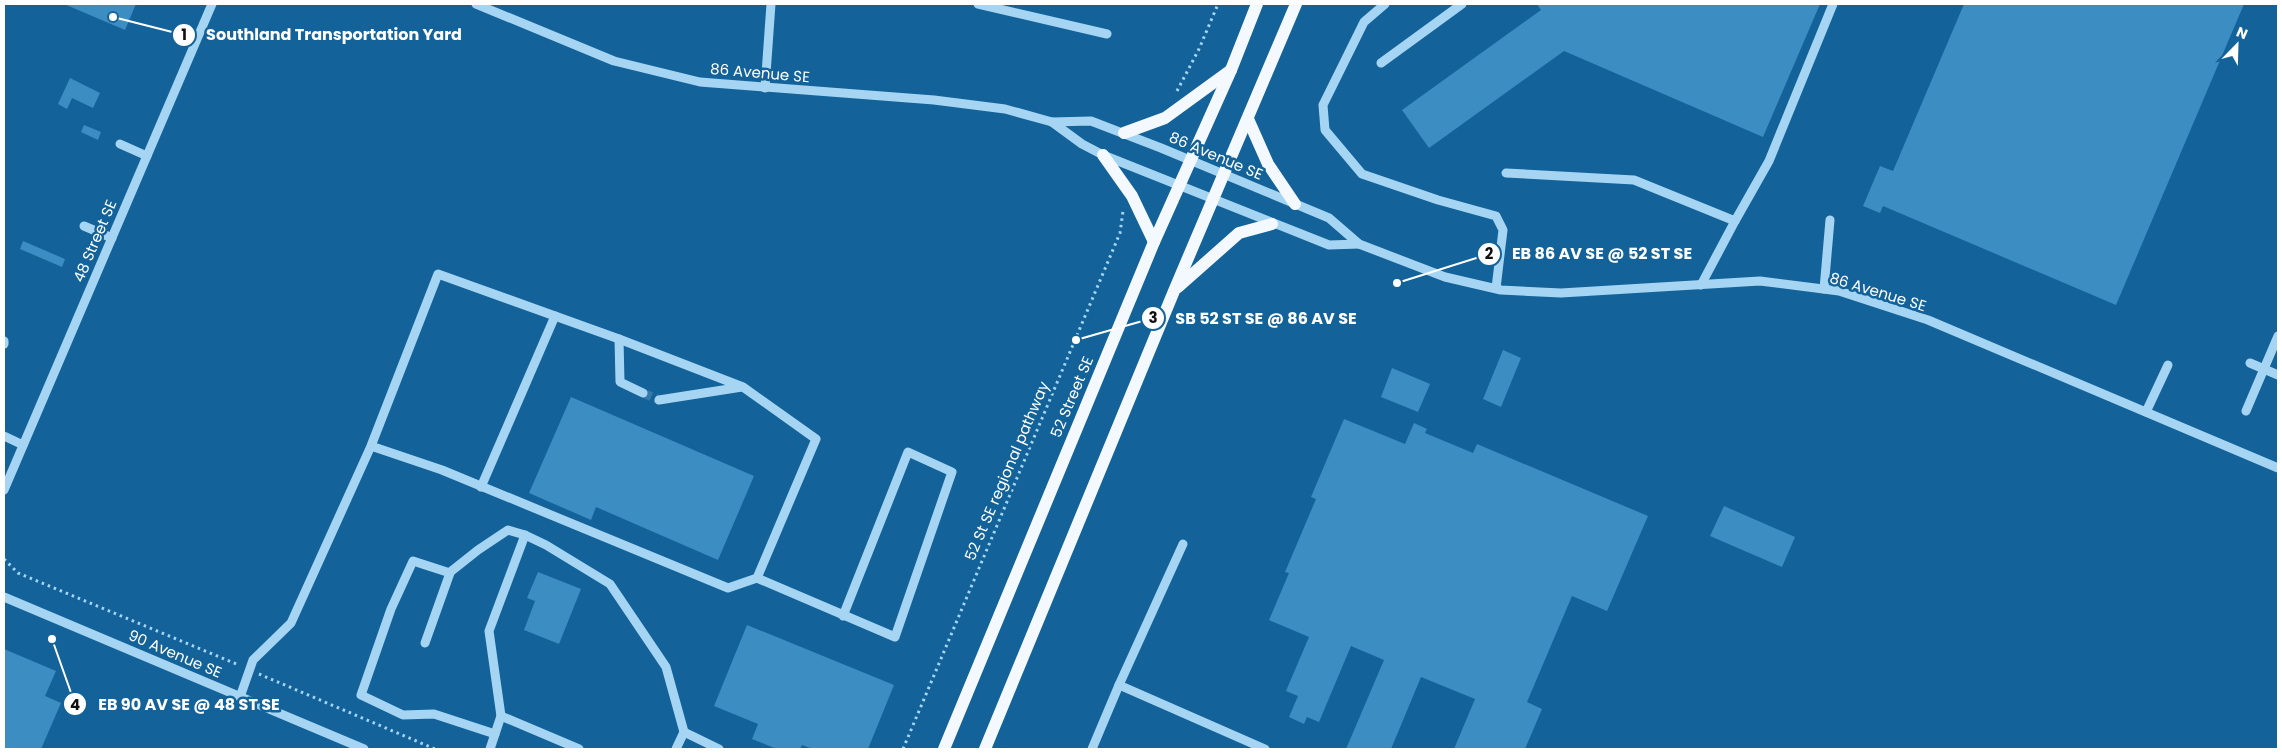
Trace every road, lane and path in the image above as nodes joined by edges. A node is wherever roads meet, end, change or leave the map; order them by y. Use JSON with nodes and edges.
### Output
{"nodes":[{"id":1,"x":212,"y":4,"type":"edge"},
{"id":2,"x":476,"y":4,"type":"edge"},
{"id":3,"x":771,"y":4,"type":"edge"},
{"id":4,"x":978,"y":4,"type":"edge"},
{"id":5,"x":1218,"y":4,"type":"edge"},
{"id":6,"x":1257,"y":4,"type":"edge"},
{"id":7,"x":1296,"y":4,"type":"edge"},
{"id":8,"x":1385,"y":4,"type":"edge"},
{"id":9,"x":1462,"y":4,"type":"edge"},
{"id":10,"x":1833,"y":4,"type":"edge"},
{"id":11,"x":1107,"y":34,"type":"dead end"},
{"id":12,"x":1381,"y":63,"type":"dead end"},
{"id":13,"x":1231,"y":70,"type":"junction"},
{"id":14,"x":766,"y":88,"type":"junction"},
{"id":15,"x":1172,"y":96,"type":"dead end"},
{"id":16,"x":1248,"y":119,"type":"junction"},
{"id":17,"x":1052,"y":122,"type":"junction"},
{"id":18,"x":1124,"y":133,"type":"junction"},
{"id":19,"x":120,"y":144,"type":"dead end"},
{"id":20,"x":1103,"y":155,"type":"junction"},
{"id":21,"x":147,"y":156,"type":"junction"},
{"id":22,"x":1191,"y":160,"type":"junction"},
{"id":23,"x":1506,"y":173,"type":"dead end"},
{"id":24,"x":1224,"y":175,"type":"junction"},
{"id":25,"x":1181,"y":185,"type":"junction"},
{"id":26,"x":1213,"y":199,"type":"junction"},
{"id":27,"x":1295,"y":204,"type":"junction"},
{"id":28,"x":1122,"y":205,"type":"dead end"},
{"id":29,"x":1830,"y":220,"type":"dead end"},
{"id":30,"x":1734,"y":221,"type":"junction"},
{"id":31,"x":1272,"y":224,"type":"junction"},
{"id":32,"x":84,"y":226,"type":"dead end"},
{"id":33,"x":112,"y":238,"type":"junction"},
{"id":34,"x":1154,"y":242,"type":"junction"},
{"id":35,"x":1359,"y":244,"type":"junction"},
{"id":36,"x":1701,"y":285,"type":"junction"},
{"id":37,"x":1496,"y":288,"type":"junction"},
{"id":38,"x":1824,"y":289,"type":"junction"},
{"id":39,"x":1174,"y":291,"type":"junction"},
{"id":40,"x":555,"y":316,"type":"junction"},
{"id":41,"x":2278,"y":336,"type":"edge"},
{"id":42,"x":619,"y":339,"type":"junction"},
{"id":43,"x":2250,"y":363,"type":"dead end"},
{"id":44,"x":2168,"y":365,"type":"dead end"},
{"id":45,"x":2264,"y":369,"type":"junction"},
{"id":46,"x":2278,"y":375,"type":"edge"},
{"id":47,"x":743,"y":387,"type":"junction"},
{"id":48,"x":643,"y":393,"type":"tunnel mouth"},
{"id":49,"x":659,"y":400,"type":"tunnel mouth"},
{"id":50,"x":2146,"y":412,"type":"junction"},
{"id":51,"x":2246,"y":412,"type":"dead end"},
{"id":52,"x":4,"y":436,"type":"edge"},
{"id":53,"x":23,"y":445,"type":"junction"},
{"id":54,"x":371,"y":446,"type":"junction"},
{"id":55,"x":2278,"y":468,"type":"edge"},
{"id":56,"x":481,"y":487,"type":"junction"},
{"id":57,"x":4,"y":490,"type":"edge"},
{"id":58,"x":525,"y":536,"type":"junction"},
{"id":59,"x":1183,"y":544,"type":"dead end"},
{"id":60,"x":4,"y":559,"type":"edge"},
{"id":61,"x":449,"y":573,"type":"junction"},
{"id":62,"x":757,"y":578,"type":"junction"},
{"id":63,"x":4,"y":597,"type":"edge"},
{"id":64,"x":843,"y":616,"type":"junction"},
{"id":65,"x":425,"y":643,"type":"dead end"},
{"id":66,"x":250,"y":670,"type":"junction"},
{"id":67,"x":1119,"y":685,"type":"junction"},
{"id":68,"x":240,"y":697,"type":"junction"},
{"id":69,"x":501,"y":716,"type":"junction"},
{"id":70,"x":684,"y":732,"type":"junction"},
{"id":71,"x":495,"y":734,"type":"junction"},
{"id":72,"x":364,"y":749,"type":"edge"},
{"id":73,"x":435,"y":749,"type":"edge"},
{"id":74,"x":490,"y":749,"type":"edge"},
{"id":75,"x":580,"y":749,"type":"edge"},
{"id":76,"x":676,"y":749,"type":"edge"},
{"id":77,"x":719,"y":749,"type":"edge"},
{"id":78,"x":903,"y":749,"type":"edge"},
{"id":79,"x":944,"y":749,"type":"edge"},
{"id":80,"x":984,"y":749,"type":"edge"},
{"id":81,"x":1092,"y":749,"type":"edge"},
{"id":82,"x":1265,"y":749,"type":"edge"}],
"edges":[{"from":1,"to":21,"type":"street","name":"48 Street SE"},
{"from":2,"to":14,"type":"street","name":"86 Avenue SE"},
{"from":3,"to":14,"type":"street"},
{"from":4,"to":11,"type":"street"},
{"from":5,"to":15,"type":"path"},
{"from":6,"to":13,"type":"main road","name":"52 Street SE"},
{"from":7,"to":16,"type":"main road"},
{"from":8,"to":37,"type":"street"},
{"from":9,"to":12,"type":"street"},
{"from":10,"to":30,"type":"street"},
{"from":13,"to":18,"type":"main road"},
{"from":13,"to":22,"type":"main road","name":"52 Street SE"},
{"from":14,"to":17,"type":"street","name":"86 Avenue SE"},
{"from":16,"to":24,"type":"main road"},
{"from":16,"to":27,"type":"main road"},
{"from":17,"to":18,"type":"street","name":"86 Avenue SE"},
{"from":17,"to":20,"type":"street","name":"86 Avenue SE"},
{"from":18,"to":22,"type":"street","name":"86 Avenue SE"},
{"from":19,"to":21,"type":"street"},
{"from":20,"to":25,"type":"street","name":"86 Avenue SE"},
{"from":20,"to":34,"type":"main road"},
{"from":21,"to":33,"type":"street","name":"48 Street SE"},
{"from":22,"to":24,"type":"street","name":"86 Avenue SE"},
{"from":22,"to":25,"type":"main road","name":"52 Street SE"},
{"from":23,"to":30,"type":"street"},
{"from":24,"to":26,"type":"main road"},
{"from":24,"to":27,"type":"street","name":"86 Avenue SE"},
{"from":25,"to":26,"type":"street","name":"86 Avenue SE"},
{"from":25,"to":34,"type":"main road","name":"52 Street SE"},
{"from":26,"to":31,"type":"street","name":"86 Avenue SE"},
{"from":26,"to":39,"type":"main road"},
{"from":27,"to":35,"type":"street","name":"86 Avenue SE"},
{"from":28,"to":78,"type":"path","name":"52 St SE regional pathway"},
{"from":29,"to":38,"type":"street"},
{"from":30,"to":36,"type":"street"},
{"from":31,"to":35,"type":"street","name":"86 Avenue SE"},
{"from":31,"to":39,"type":"main road"},
{"from":32,"to":33,"type":"street"},
{"from":33,"to":53,"type":"street","name":"48 Street SE"},
{"from":34,"to":79,"type":"main road","name":"52 Street SE"},
{"from":35,"to":37,"type":"street","name":"86 Avenue SE"},
{"from":36,"to":37,"type":"street","name":"86 Avenue SE"},
{"from":36,"to":38,"type":"street","name":"86 Avenue SE"},
{"from":38,"to":50,"type":"street","name":"86 Avenue SE"},
{"from":39,"to":80,"type":"main road"},
{"from":40,"to":42,"type":"street"},
{"from":40,"to":54,"type":"street"},
{"from":40,"to":56,"type":"street"},
{"from":41,"to":45,"type":"street"},
{"from":42,"to":47,"type":"street"},
{"from":42,"to":48,"type":"street"},
{"from":43,"to":45,"type":"street"},
{"from":44,"to":50,"type":"street"},
{"from":45,"to":46,"type":"street"},
{"from":45,"to":51,"type":"street"},
{"from":47,"to":49,"type":"street"},
{"from":47,"to":62,"type":"street"},
{"from":50,"to":55,"type":"street","name":"86 Avenue SE"},
{"from":52,"to":53,"type":"street"},
{"from":53,"to":57,"type":"street","name":"48 Street SE"},
{"from":54,"to":56,"type":"street"},
{"from":54,"to":66,"type":"street"},
{"from":56,"to":62,"type":"street"},
{"from":58,"to":61,"type":"street"},
{"from":58,"to":69,"type":"street"},
{"from":58,"to":70,"type":"street"},
{"from":59,"to":67,"type":"street"},
{"from":60,"to":66,"type":"path"},
{"from":61,"to":65,"type":"street"},
{"from":61,"to":71,"type":"street"},
{"from":62,"to":64,"type":"street"},
{"from":63,"to":68,"type":"street","name":"90 Avenue SE"},
{"from":64,"to":64,"type":"street"},
{"from":66,"to":68,"type":"street"},
{"from":66,"to":73,"type":"path"},
{"from":67,"to":81,"type":"street"},
{"from":67,"to":82,"type":"street"},
{"from":68,"to":72,"type":"street","name":"90 Avenue SE"},
{"from":69,"to":71,"type":"street"},
{"from":69,"to":75,"type":"street"},
{"from":70,"to":76,"type":"street"},
{"from":70,"to":77,"type":"street"},
{"from":71,"to":74,"type":"street"}]}
